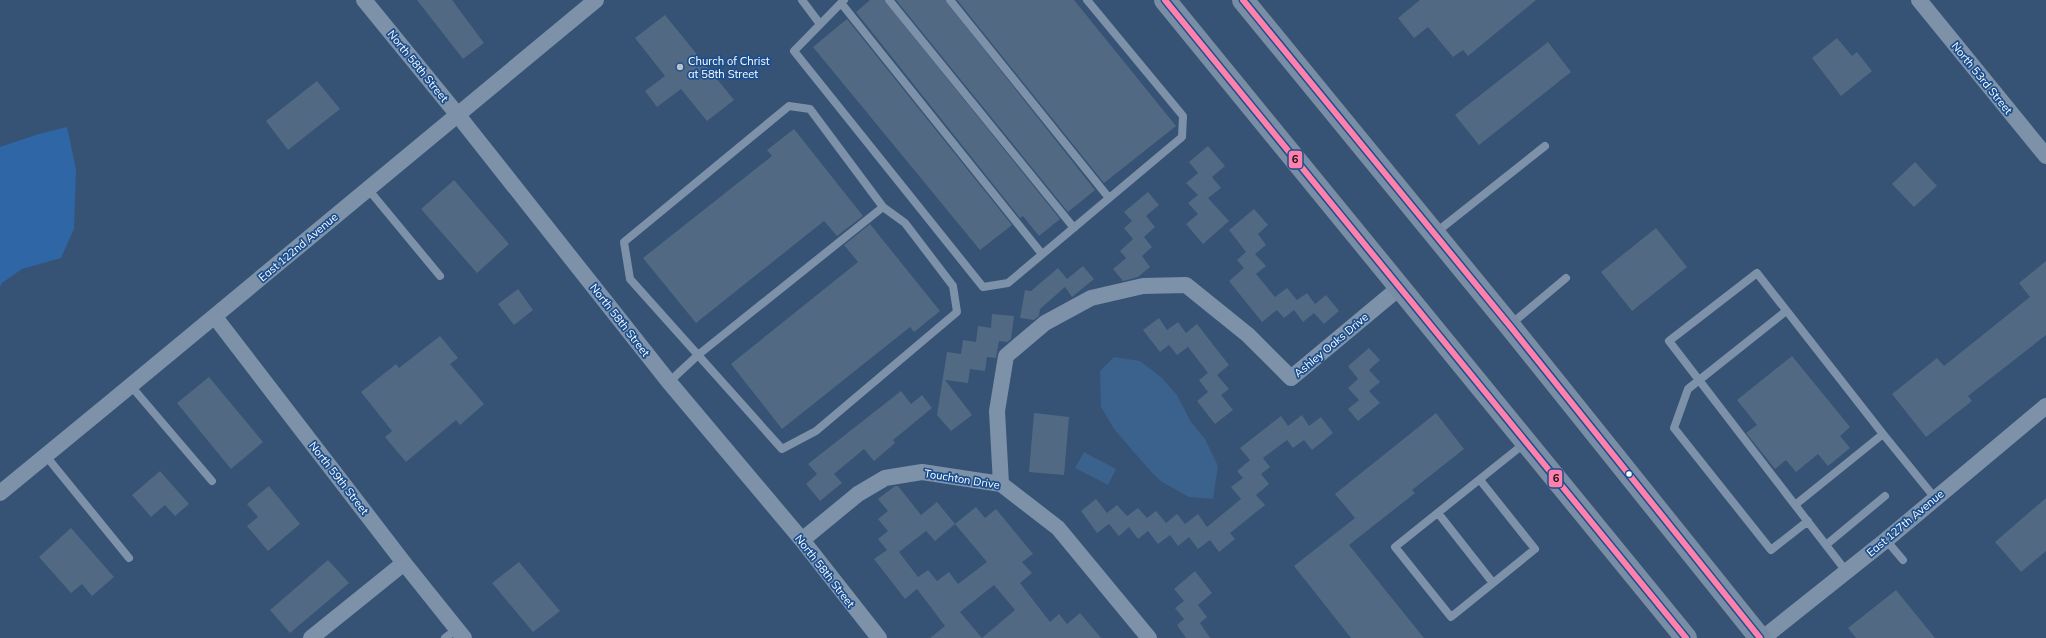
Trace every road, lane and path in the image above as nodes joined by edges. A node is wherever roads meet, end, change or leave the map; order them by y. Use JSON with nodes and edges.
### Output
{"nodes":[{"id":1,"x":364,"y":0,"type":"edge"},
{"id":2,"x":596,"y":0,"type":"edge"},
{"id":3,"x":802,"y":0,"type":"edge"},
{"id":4,"x":889,"y":0,"type":"edge"},
{"id":5,"x":950,"y":0,"type":"edge"},
{"id":6,"x":1088,"y":0,"type":"edge"},
{"id":7,"x":1165,"y":0,"type":"edge"},
{"id":8,"x":1243,"y":0,"type":"edge"},
{"id":9,"x":1919,"y":0,"type":"edge"},
{"id":10,"x":843,"y":2,"type":"edge"},
{"id":11,"x":820,"y":24,"type":"junction"},
{"id":12,"x":457,"y":114,"type":"junction"},
{"id":13,"x":1545,"y":146,"type":"dead end"},
{"id":14,"x":2046,"y":156,"type":"edge"},
{"id":15,"x":368,"y":189,"type":"junction"},
{"id":16,"x":1110,"y":198,"type":"junction"},
{"id":17,"x":883,"y":207,"type":"junction"},
{"id":18,"x":1074,"y":228,"type":"junction"},
{"id":19,"x":1434,"y":235,"type":"junction"},
{"id":20,"x":1042,"y":254,"type":"junction"},
{"id":21,"x":440,"y":276,"type":"dead end"},
{"id":22,"x":1566,"y":278,"type":"dead end"},
{"id":23,"x":1399,"y":288,"type":"junction"},
{"id":24,"x":1786,"y":311,"type":"junction"},
{"id":25,"x":215,"y":317,"type":"junction"},
{"id":26,"x":1510,"y":326,"type":"junction"},
{"id":27,"x":698,"y":355,"type":"junction"},
{"id":28,"x":1698,"y":380,"type":"junction"},
{"id":29,"x":668,"y":382,"type":"junction"},
{"id":30,"x":130,"y":386,"type":"junction"},
{"id":31,"x":2046,"y":406,"type":"edge"},
{"id":32,"x":1883,"y":434,"type":"junction"},
{"id":33,"x":1526,"y":442,"type":"junction"},
{"id":34,"x":46,"y":456,"type":"junction"},
{"id":35,"x":1480,"y":480,"type":"junction"},
{"id":36,"x":212,"y":481,"type":"dead end"},
{"id":37,"x":1001,"y":484,"type":"junction"},
{"id":38,"x":0,"y":493,"type":"edge"},
{"id":39,"x":1884,"y":496,"type":"dead end"},
{"id":40,"x":1935,"y":498,"type":"junction"},
{"id":41,"x":1795,"y":505,"type":"junction"},
{"id":42,"x":1438,"y":512,"type":"junction"},
{"id":43,"x":1808,"y":521,"type":"junction"},
{"id":44,"x":802,"y":540,"type":"junction"},
{"id":45,"x":1886,"y":540,"type":"junction"},
{"id":46,"x":1826,"y":545,"type":"junction"},
{"id":47,"x":129,"y":558,"type":"dead end"},
{"id":48,"x":1903,"y":560,"type":"dead end"},
{"id":49,"x":404,"y":563,"type":"junction"},
{"id":50,"x":1846,"y":571,"type":"junction"},
{"id":51,"x":1493,"y":583,"type":"junction"},
{"id":52,"x":456,"y":635,"type":"edge"},
{"id":53,"x":311,"y":638,"type":"edge"},
{"id":54,"x":879,"y":638,"type":"edge"},
{"id":55,"x":1149,"y":638,"type":"edge"},
{"id":56,"x":1686,"y":638,"type":"edge"},
{"id":57,"x":1760,"y":638,"type":"edge"},
{"id":58,"x":1763,"y":638,"type":"edge"}],
"edges":[{"from":1,"to":12,"type":"street","name":"North 58th Street"},
{"from":2,"to":12,"type":"street","name":"East 122nd Avenue"},
{"from":3,"to":11,"type":"lane"},
{"from":4,"to":18,"type":"lane"},
{"from":5,"to":16,"type":"lane"},
{"from":6,"to":16,"type":"lane"},
{"from":7,"to":23,"type":"main road"},
{"from":8,"to":19,"type":"main road"},
{"from":9,"to":14,"type":"street","name":"North 53rd Street"},
{"from":10,"to":11,"type":"lane"},
{"from":10,"to":20,"type":"lane"},
{"from":11,"to":20,"type":"lane"},
{"from":12,"to":15,"type":"street","name":"East 122nd Avenue"},
{"from":12,"to":29,"type":"street","name":"North 58th Street"},
{"from":13,"to":19,"type":"lane"},
{"from":15,"to":21,"type":"lane"},
{"from":15,"to":25,"type":"street","name":"East 122nd Avenue"},
{"from":16,"to":18,"type":"lane"},
{"from":17,"to":27,"type":"lane"},
{"from":17,"to":27,"type":"lane"},
{"from":17,"to":27,"type":"lane"},
{"from":18,"to":20,"type":"lane"},
{"from":19,"to":26,"type":"main road"},
{"from":22,"to":26,"type":"lane"},
{"from":23,"to":33,"type":"main road"},
{"from":23,"to":37,"type":"street","name":"Ashley Oaks Drive"},
{"from":24,"to":28,"type":"lane"},
{"from":24,"to":28,"type":"lane"},
{"from":24,"to":32,"type":"lane"},
{"from":25,"to":30,"type":"street","name":"East 122nd Avenue"},
{"from":25,"to":49,"type":"street","name":"North 59th Street"},
{"from":26,"to":57,"type":"main road"},
{"from":27,"to":29,"type":"lane"},
{"from":28,"to":41,"type":"lane"},
{"from":28,"to":43,"type":"lane"},
{"from":29,"to":44,"type":"street","name":"North 58th Street"},
{"from":30,"to":34,"type":"street","name":"East 122nd Avenue"},
{"from":30,"to":36,"type":"lane"},
{"from":31,"to":40,"type":"street","name":"East 127th Avenue"},
{"from":32,"to":40,"type":"lane"},
{"from":32,"to":41,"type":"lane"},
{"from":33,"to":35,"type":"lane"},
{"from":33,"to":56,"type":"main road"},
{"from":34,"to":38,"type":"street","name":"East 122nd Avenue"},
{"from":34,"to":47,"type":"lane"},
{"from":35,"to":42,"type":"lane"},
{"from":35,"to":51,"type":"lane"},
{"from":37,"to":44,"type":"street","name":"Touchton Drive"},
{"from":37,"to":55,"type":"street","name":"Touchton Drive"},
{"from":39,"to":46,"type":"lane"},
{"from":40,"to":45,"type":"street","name":"East 127th Avenue"},
{"from":41,"to":43,"type":"lane"},
{"from":42,"to":51,"type":"lane"},
{"from":42,"to":51,"type":"lane"},
{"from":43,"to":46,"type":"lane"},
{"from":44,"to":54,"type":"street","name":"North 58th Street"},
{"from":45,"to":48,"type":"lane"},
{"from":45,"to":50,"type":"street","name":"East 127th Avenue"},
{"from":46,"to":50,"type":"lane"},
{"from":49,"to":52,"type":"street","name":"North 59th Street"},
{"from":49,"to":53,"type":"street"},
{"from":50,"to":58,"type":"street","name":"East 127th Avenue"}]}
